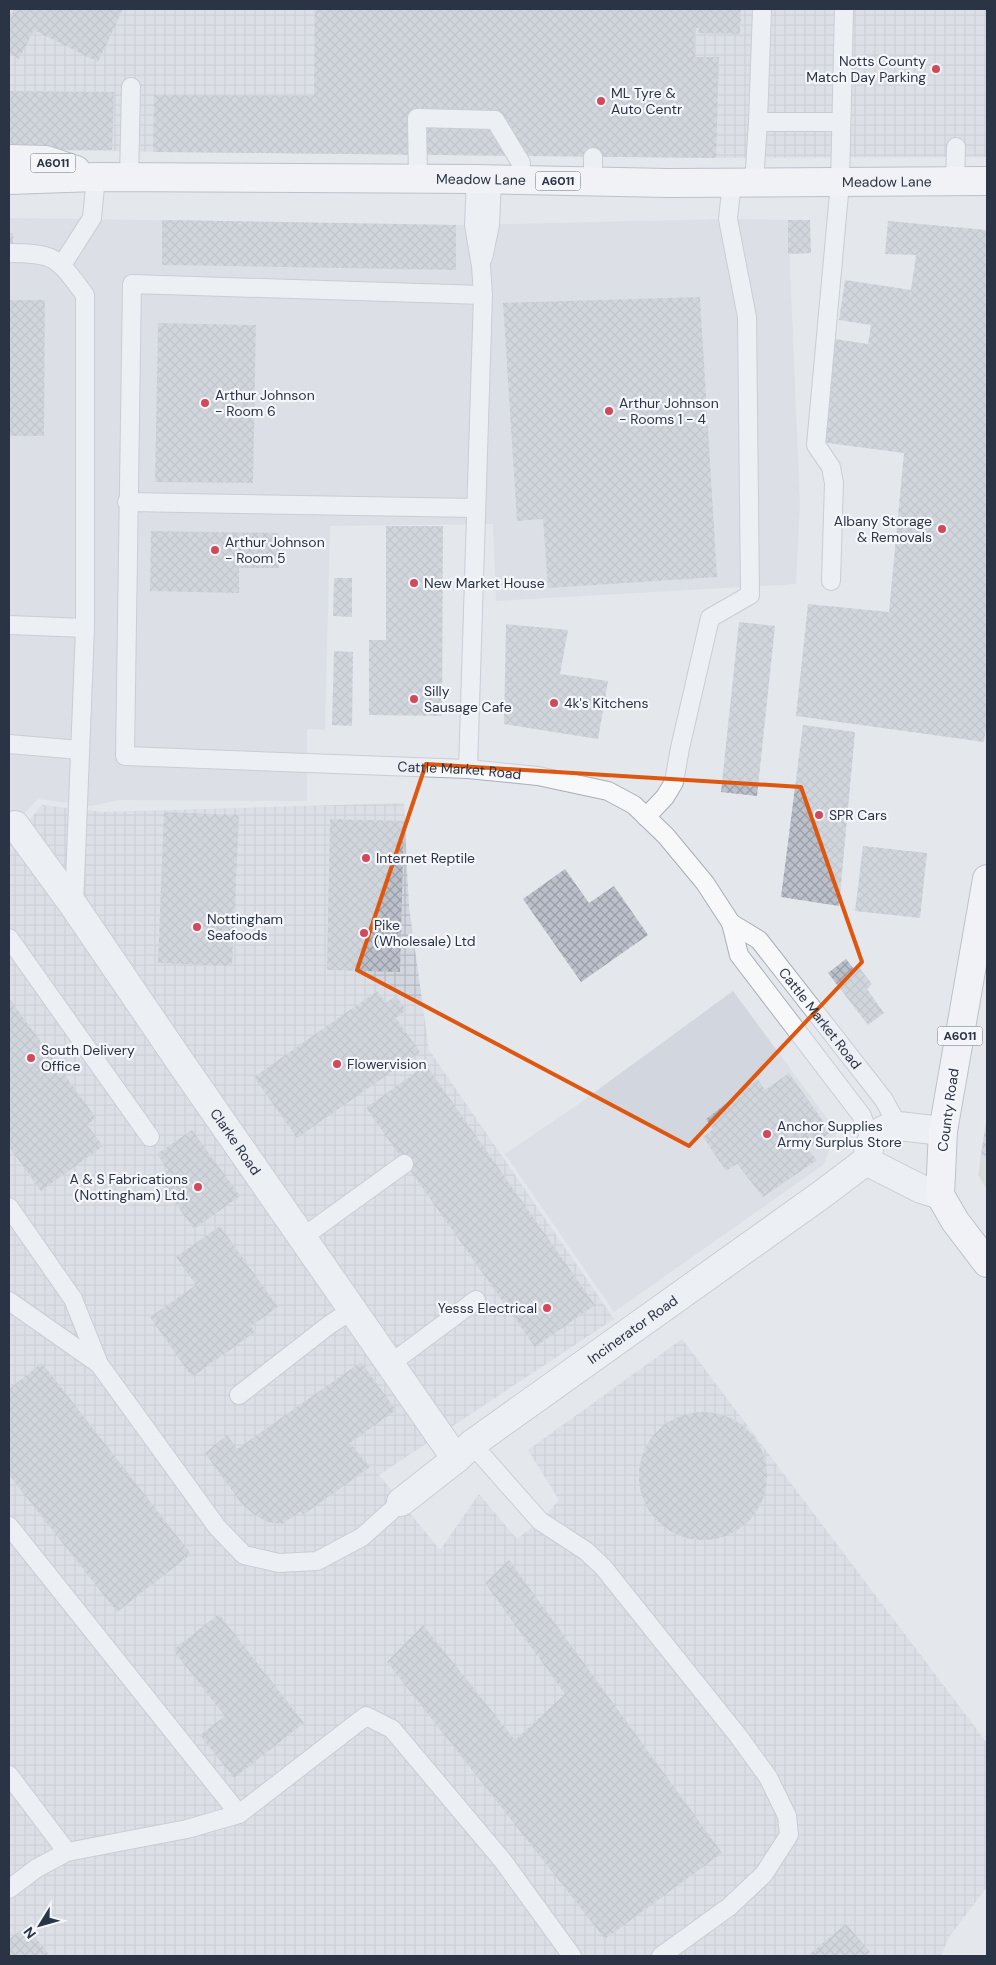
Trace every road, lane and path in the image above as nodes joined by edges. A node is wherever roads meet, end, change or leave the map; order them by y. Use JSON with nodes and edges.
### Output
{"nodes":[{"id":1,"x":762,"y":9,"type":"edge"},
{"id":2,"x":844,"y":9,"type":"edge"},
{"id":3,"x":131,"y":87,"type":"dead end"},
{"id":4,"x":758,"y":122,"type":"junction"},
{"id":5,"x":841,"y":122,"type":"junction"},
{"id":6,"x":956,"y":147,"type":"dead end"},
{"id":7,"x":9,"y":159,"type":"edge"},
{"id":8,"x":96,"y":177,"type":"junction"},
{"id":9,"x":129,"y":178,"type":"junction"},
{"id":10,"x":418,"y":179,"type":"junction"},
{"id":11,"x":484,"y":179,"type":"junction"},
{"id":12,"x":9,"y":180,"type":"edge"},
{"id":13,"x":519,"y":180,"type":"junction"},
{"id":14,"x":955,"y":180,"type":"junction"},
{"id":15,"x":987,"y":181,"type":"edge"},
{"id":16,"x":743,"y":182,"type":"junction"},
{"id":17,"x":840,"y":183,"type":"junction"},
{"id":18,"x":9,"y":253,"type":"edge"},
{"id":19,"x":62,"y":265,"type":"junction"},
{"id":20,"x":482,"y":295,"type":"junction"},
{"id":21,"x":127,"y":502,"type":"junction"},
{"id":22,"x":476,"y":508,"type":"junction"},
{"id":23,"x":831,"y":581,"type":"dead end"},
{"id":24,"x":9,"y":625,"type":"edge"},
{"id":25,"x":85,"y":628,"type":"junction"},
{"id":26,"x":9,"y":744,"type":"edge"},
{"id":27,"x":80,"y":750,"type":"junction"},
{"id":28,"x":468,"y":769,"type":"junction"},
{"id":29,"x":646,"y":817,"type":"junction"},
{"id":30,"x":12,"y":821,"type":"edge"},
{"id":31,"x":987,"y":879,"type":"edge"},
{"id":32,"x":74,"y":906,"type":"junction"},
{"id":33,"x":731,"y":923,"type":"junction"},
{"id":34,"x":9,"y":938,"type":"edge"},
{"id":35,"x":898,"y":1126,"type":"junction"},
{"id":36,"x":943,"y":1132,"type":"junction"},
{"id":37,"x":150,"y":1137,"type":"dead end"},
{"id":38,"x":869,"y":1151,"type":"junction"},
{"id":39,"x":404,"y":1164,"type":"dead end"},
{"id":40,"x":940,"y":1195,"type":"junction"},
{"id":41,"x":9,"y":1207,"type":"edge"},
{"id":42,"x":303,"y":1237,"type":"junction"},
{"id":43,"x":987,"y":1262,"type":"edge"},
{"id":44,"x":476,"y":1300,"type":"dead end"},
{"id":45,"x":9,"y":1301,"type":"edge"},
{"id":46,"x":352,"y":1310,"type":"junction"},
{"id":47,"x":99,"y":1364,"type":"junction"},
{"id":48,"x":390,"y":1364,"type":"junction"},
{"id":49,"x":239,"y":1394,"type":"dead end"},
{"id":50,"x":464,"y":1451,"type":"junction"},
{"id":51,"x":401,"y":1502,"type":"joint"},
{"id":52,"x":9,"y":1526,"type":"edge"},
{"id":53,"x":9,"y":1775,"type":"edge"},
{"id":54,"x":239,"y":1814,"type":"junction"},
{"id":55,"x":67,"y":1852,"type":"junction"},
{"id":56,"x":9,"y":1888,"type":"edge"},
{"id":57,"x":572,"y":1956,"type":"edge"},
{"id":58,"x":661,"y":1956,"type":"edge"}],
"edges":[{"from":1,"to":4,"type":"lane"},
{"from":2,"to":5,"type":"lane"},
{"from":3,"to":9,"type":"lane"},
{"from":4,"to":5,"type":"lane"},
{"from":4,"to":16,"type":"lane"},
{"from":5,"to":17,"type":"lane"},
{"from":6,"to":14,"type":"lane"},
{"from":7,"to":8,"type":"highway","name":"Meadow Lane","number":"A6011"},
{"from":8,"to":9,"type":"highway","name":"Meadow Lane","number":"A6011"},
{"from":8,"to":12,"type":"highway","name":"Meadow Lane","number":"A6011"},
{"from":8,"to":19,"type":"lane"},
{"from":9,"to":10,"type":"highway","name":"Meadow Lane","number":"A6011"},
{"from":10,"to":11,"type":"highway","name":"Meadow Lane","number":"A6011"},
{"from":10,"to":13,"type":"lane"},
{"from":11,"to":13,"type":"highway","name":"Meadow Lane","number":"A6011"},
{"from":11,"to":20,"type":"lane"},
{"from":13,"to":16,"type":"highway","name":"Meadow Lane","number":"A6011"},
{"from":14,"to":15,"type":"highway","name":"Meadow Lane","number":"A6011"},
{"from":14,"to":17,"type":"highway","name":"Meadow Lane","number":"A6011"},
{"from":16,"to":17,"type":"highway","name":"Meadow Lane","number":"A6011"},
{"from":16,"to":29,"type":"lane"},
{"from":17,"to":23,"type":"lane"},
{"from":18,"to":19,"type":"lane"},
{"from":19,"to":25,"type":"lane"},
{"from":20,"to":21,"type":"lane"},
{"from":20,"to":22,"type":"lane"},
{"from":21,"to":22,"type":"lane"},
{"from":21,"to":28,"type":"lane","name":"Cattle Market Road"},
{"from":22,"to":28,"type":"lane"},
{"from":24,"to":25,"type":"lane"},
{"from":25,"to":27,"type":"lane"},
{"from":26,"to":27,"type":"lane"},
{"from":27,"to":32,"type":"lane"},
{"from":28,"to":29,"type":"lane","name":"Cattle Market Road"},
{"from":29,"to":33,"type":"lane","name":"Cattle Market Road"},
{"from":30,"to":32,"type":"street","name":"Clarke Road"},
{"from":31,"to":36,"type":"highway","name":"County Road","number":"A6011"},
{"from":32,"to":42,"type":"street","name":"Clarke Road"},
{"from":33,"to":35,"type":"lane","name":"Cattle Market Road"},
{"from":33,"to":38,"type":"lane","name":"Cattle Market Road"},
{"from":34,"to":37,"type":"lane"},
{"from":35,"to":36,"type":"street"},
{"from":35,"to":38,"type":"street","name":"Incinerator Road"},
{"from":36,"to":40,"type":"highway","name":"County Road","number":"A6011"},
{"from":38,"to":40,"type":"street"},
{"from":38,"to":50,"type":"street","name":"Incinerator Road"},
{"from":39,"to":42,"type":"lane"},
{"from":40,"to":43,"type":"highway"},
{"from":41,"to":47,"type":"lane"},
{"from":42,"to":46,"type":"street","name":"Clarke Road"},
{"from":44,"to":48,"type":"lane"},
{"from":45,"to":47,"type":"lane"},
{"from":46,"to":48,"type":"street","name":"Clarke Road"},
{"from":46,"to":49,"type":"lane"},
{"from":47,"to":51,"type":"lane"},
{"from":48,"to":50,"type":"street","name":"Clarke Road"},
{"from":50,"to":51,"type":"street","name":"Incinerator Road"},
{"from":50,"to":58,"type":"lane"},
{"from":52,"to":54,"type":"lane"},
{"from":53,"to":55,"type":"lane"},
{"from":54,"to":55,"type":"lane"},
{"from":54,"to":57,"type":"lane"},
{"from":55,"to":56,"type":"lane"}]}
